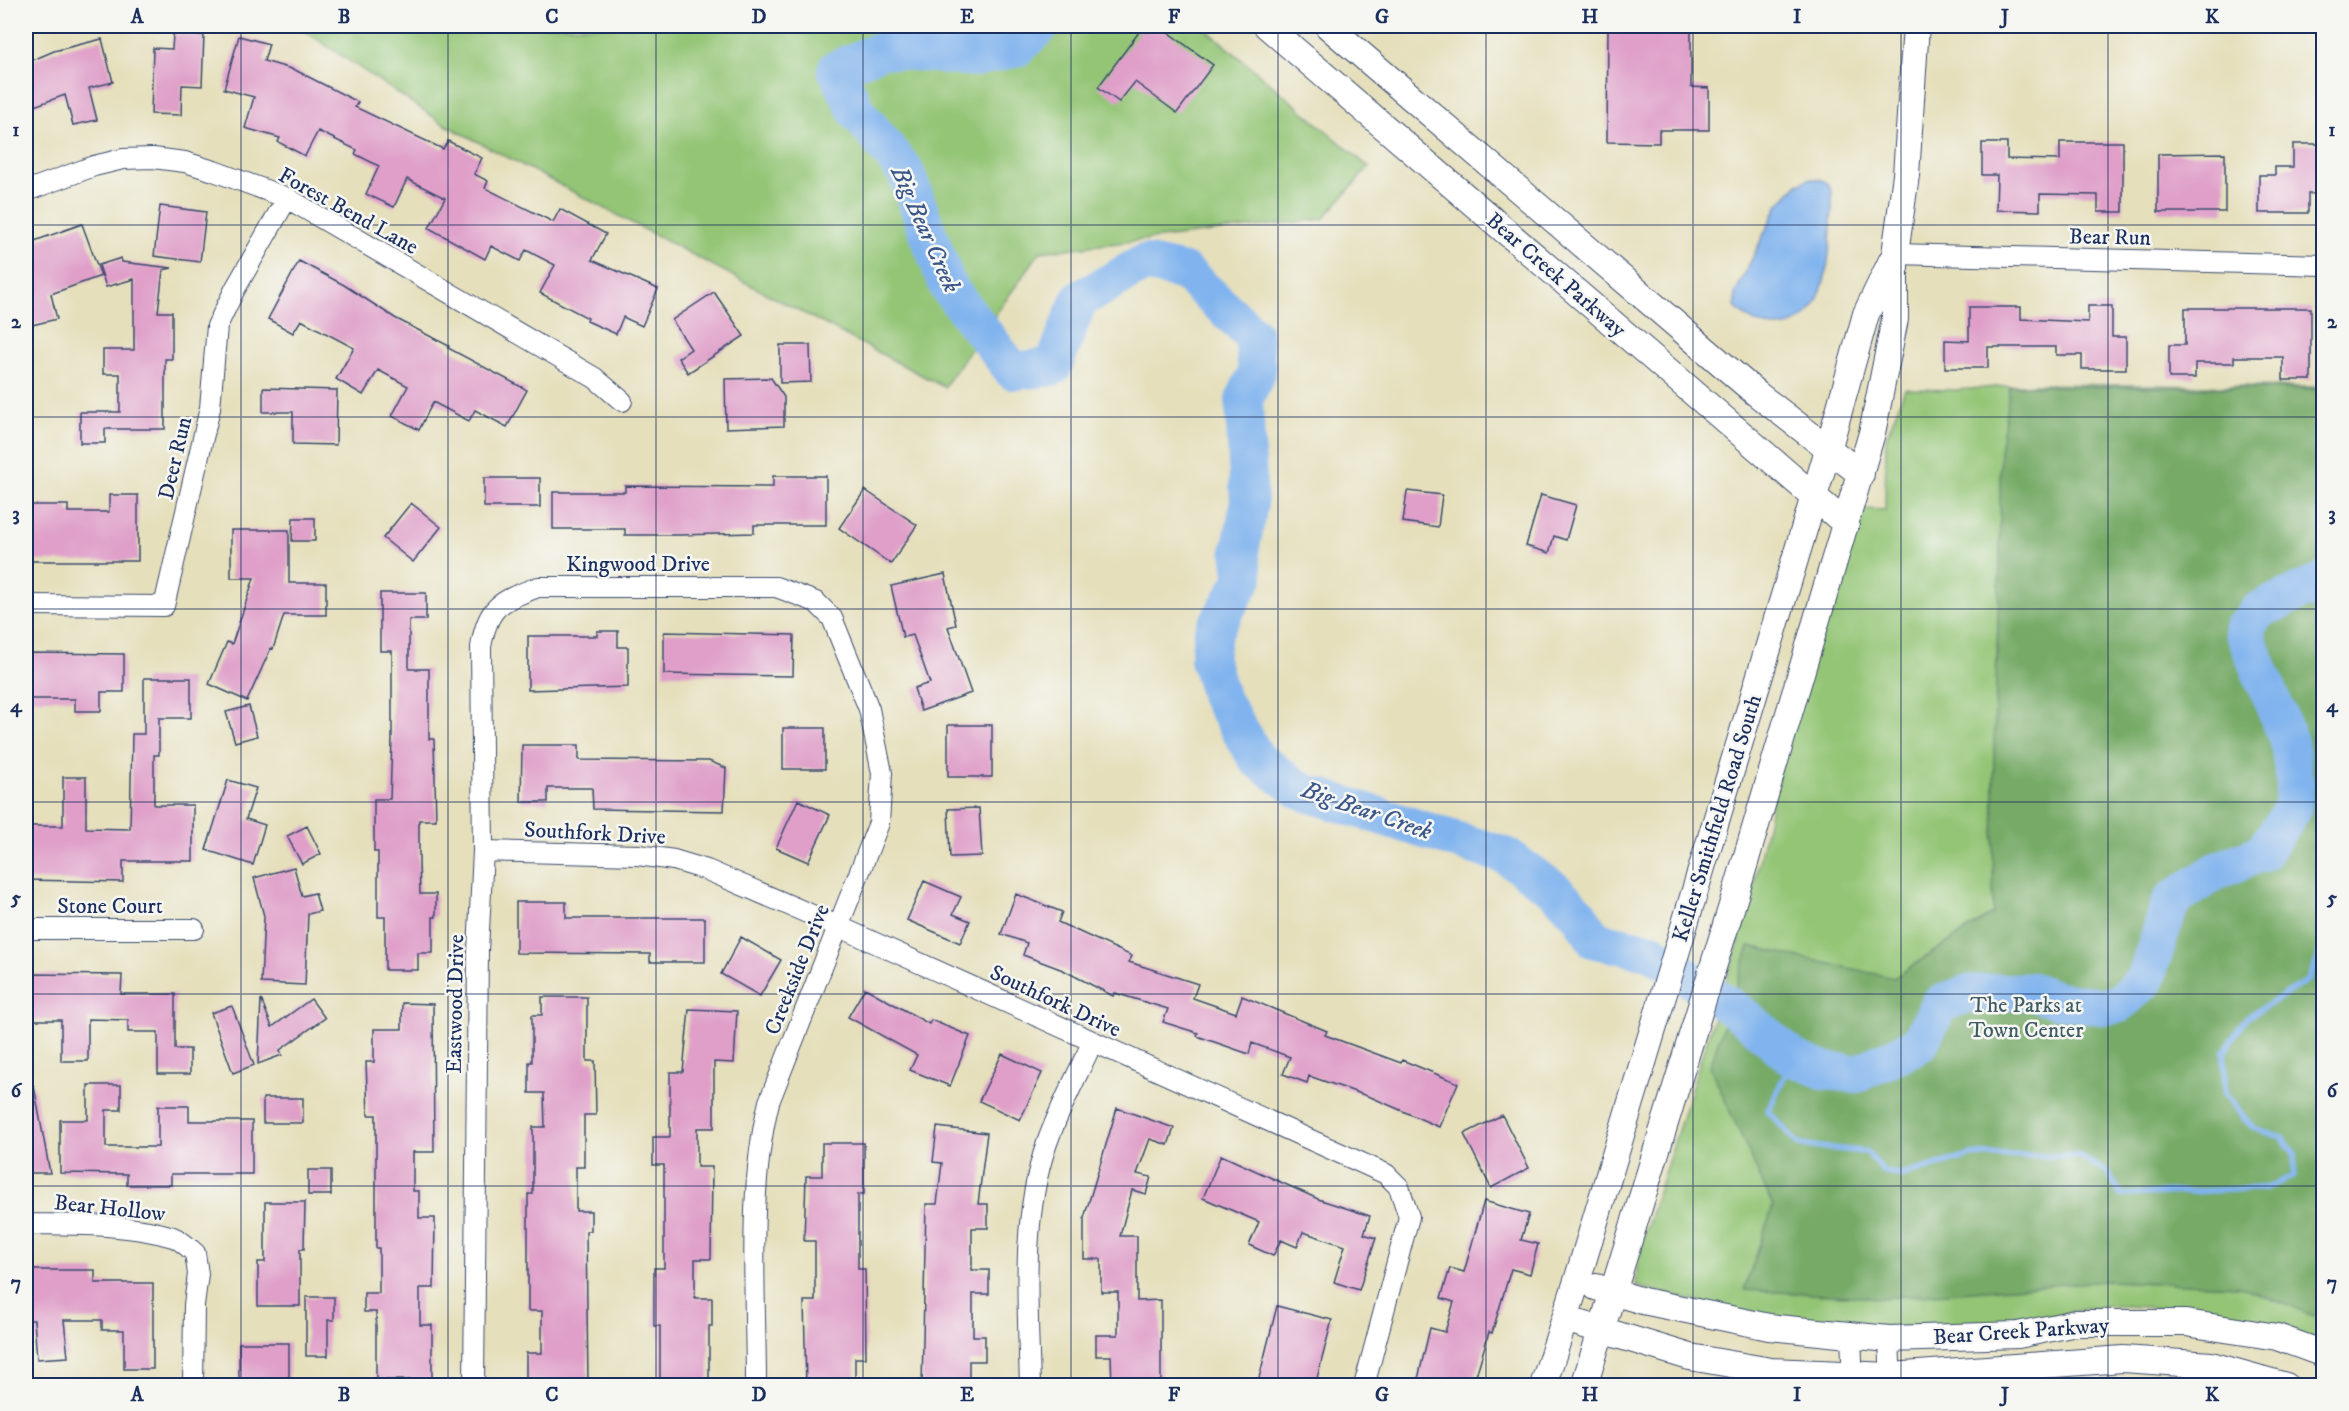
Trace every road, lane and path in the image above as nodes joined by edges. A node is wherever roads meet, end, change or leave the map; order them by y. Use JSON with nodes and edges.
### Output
{"nodes":[{"id":1,"x":1266,"y":26,"type":"edge"},
{"id":2,"x":1916,"y":26,"type":"edge"},
{"id":3,"x":1330,"y":27,"type":"edge"},
{"id":4,"x":1304,"y":57,"type":"junction"},
{"id":5,"x":1452,"y":131,"type":"junction"},
{"id":6,"x":1427,"y":162,"type":"junction"},
{"id":7,"x":26,"y":191,"type":"edge"},
{"id":8,"x":286,"y":198,"type":"junction"},
{"id":9,"x":1895,"y":254,"type":"junction"},
{"id":10,"x":2324,"y":265,"type":"edge"},
{"id":11,"x":1615,"y":272,"type":"junction"},
{"id":12,"x":1590,"y":303,"type":"junction"},
{"id":13,"x":622,"y":401,"type":"dead end"},
{"id":14,"x":1828,"y":450,"type":"junction"},
{"id":15,"x":1861,"y":474,"type":"junction"},
{"id":16,"x":1814,"y":496,"type":"junction"},
{"id":17,"x":1846,"y":524,"type":"junction"},
{"id":18,"x":802,"y":595,"type":"joint"},
{"id":19,"x":26,"y":605,"type":"edge"},
{"id":20,"x":485,"y":623,"type":"joint"},
{"id":21,"x":483,"y":851,"type":"junction"},
{"id":22,"x":840,"y":927,"type":"junction"},
{"id":23,"x":26,"y":929,"type":"edge"},
{"id":24,"x":194,"y":929,"type":"dead end"},
{"id":25,"x":1092,"y":1043,"type":"junction"},
{"id":26,"x":26,"y":1224,"type":"edge"},
{"id":27,"x":1577,"y":1281,"type":"junction"},
{"id":28,"x":1612,"y":1292,"type":"junction"},
{"id":29,"x":1565,"y":1319,"type":"junction"},
{"id":30,"x":1601,"y":1330,"type":"junction"},
{"id":31,"x":1851,"y":1334,"type":"junction"},
{"id":32,"x":1889,"y":1339,"type":"junction"},
{"id":33,"x":2324,"y":1354,"type":"edge"},
{"id":34,"x":1853,"y":1380,"type":"edge"},
{"id":35,"x":1891,"y":1381,"type":"edge"},
{"id":36,"x":193,"y":1386,"type":"edge"},
{"id":37,"x":474,"y":1386,"type":"edge"},
{"id":38,"x":756,"y":1386,"type":"edge"},
{"id":39,"x":1030,"y":1386,"type":"edge"},
{"id":40,"x":1364,"y":1386,"type":"edge"},
{"id":41,"x":1543,"y":1386,"type":"edge"},
{"id":42,"x":1584,"y":1386,"type":"edge"},
{"id":43,"x":2286,"y":1386,"type":"edge"}],
"edges":[{"from":1,"to":4,"type":"main road","name":"Bear Creek Parkway"},
{"from":2,"to":9,"type":"main road","name":"Keller Smithfield Road South"},
{"from":3,"to":4,"type":"main road"},
{"from":3,"to":5,"type":"main road","name":"Bear Creek Parkway"},
{"from":4,"to":6,"type":"main road","name":"Bear Creek Parkway"},
{"from":5,"to":6,"type":"main road"},
{"from":5,"to":11,"type":"main road","name":"Bear Creek Parkway"},
{"from":6,"to":12,"type":"main road","name":"Bear Creek Parkway"},
{"from":7,"to":8,"type":"street","name":"Forest Bend Lane"},
{"from":8,"to":13,"type":"street","name":"Forest Bend Lane"},
{"from":8,"to":19,"type":"street","name":"Deer Run"},
{"from":9,"to":10,"type":"street","name":"Bear Run"},
{"from":9,"to":14,"type":"main road","name":"Keller Smithfield Road South"},
{"from":9,"to":15,"type":"main road","name":"Keller Smithfield Road South"},
{"from":11,"to":12,"type":"main road"},
{"from":11,"to":14,"type":"main road","name":"Bear Creek Parkway"},
{"from":12,"to":16,"type":"main road","name":"Bear Creek Parkway"},
{"from":14,"to":15,"type":"main road","name":"Bear Creek Parkway"},
{"from":14,"to":16,"type":"main road","name":"Keller Smithfield Road South"},
{"from":15,"to":17,"type":"main road","name":"Keller Smithfield Road South"},
{"from":16,"to":17,"type":"main road","name":"Bear Creek Parkway"},
{"from":16,"to":27,"type":"main road","name":"Keller Smithfield Road South"},
{"from":17,"to":28,"type":"main road","name":"Keller Smithfield Road South"},
{"from":18,"to":20,"type":"street","name":"Kingwood Drive"},
{"from":18,"to":22,"type":"street","name":"Creekside Drive"},
{"from":20,"to":21,"type":"street","name":"Eastwood Drive"},
{"from":21,"to":22,"type":"street","name":"Southfork Drive"},
{"from":21,"to":37,"type":"street","name":"Eastwood Drive"},
{"from":22,"to":25,"type":"street","name":"Southfork Drive"},
{"from":22,"to":38,"type":"street","name":"Creekside Drive"},
{"from":23,"to":24,"type":"street","name":"Stone Court"},
{"from":25,"to":39,"type":"street"},
{"from":25,"to":40,"type":"street","name":"Southfork Drive"},
{"from":26,"to":36,"type":"street","name":"Bear Hollow"},
{"from":27,"to":28,"type":"main road","name":"Bear Creek Parkway"},
{"from":27,"to":29,"type":"main road","name":"Keller Smithfield Road South"},
{"from":28,"to":30,"type":"main road","name":"Keller Smithfield Road South"},
{"from":28,"to":31,"type":"main road","name":"Bear Creek Parkway"},
{"from":29,"to":30,"type":"main road","name":"Bear Creek Parkway"},
{"from":29,"to":41,"type":"main road","name":"Keller Smithfield Road South"},
{"from":30,"to":34,"type":"main road","name":"Bear Creek Parkway"},
{"from":30,"to":42,"type":"main road","name":"Keller Smithfield Road South"},
{"from":31,"to":32,"type":"main road","name":"Bear Creek Parkway"},
{"from":31,"to":34,"type":"street"},
{"from":32,"to":33,"type":"main road","name":"Bear Creek Parkway"},
{"from":32,"to":35,"type":"street"},
{"from":34,"to":35,"type":"main road","name":"Bear Creek Parkway"},
{"from":35,"to":43,"type":"main road","name":"Bear Creek Parkway"}]}
